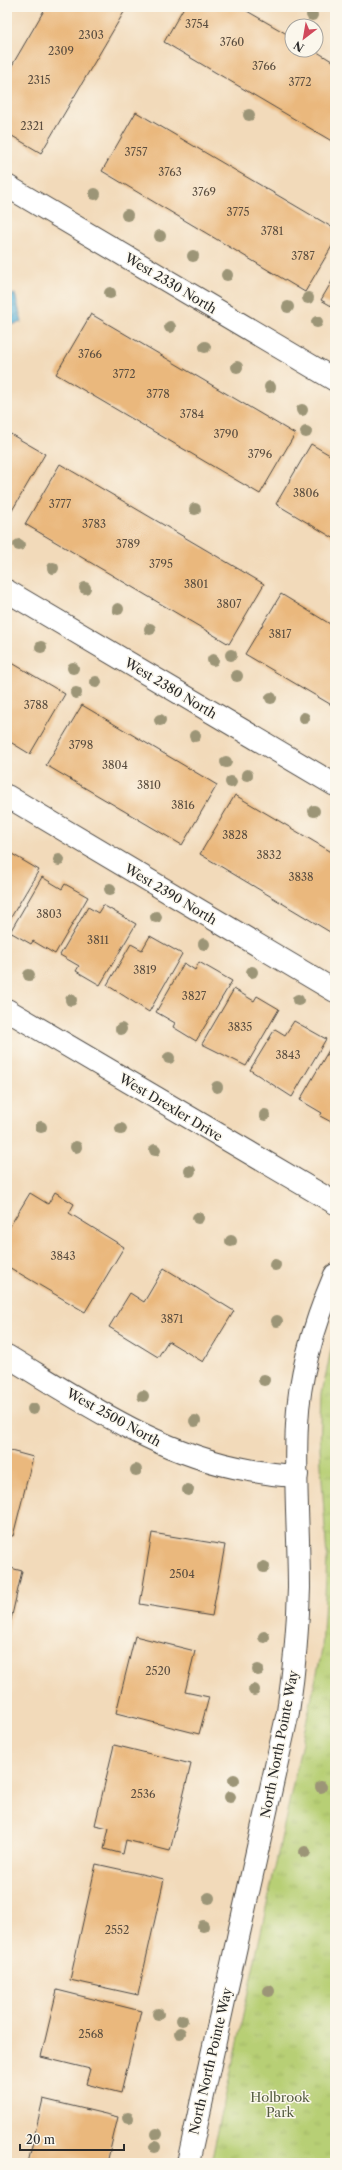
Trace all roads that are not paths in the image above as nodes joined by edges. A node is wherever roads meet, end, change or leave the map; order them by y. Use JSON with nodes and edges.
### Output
{"nodes":[{"id":1,"x":7,"y":186,"type":"edge"},
{"id":2,"x":335,"y":380,"type":"edge"},
{"id":3,"x":7,"y":591,"type":"edge"},
{"id":4,"x":335,"y":785,"type":"edge"},
{"id":5,"x":7,"y":796,"type":"edge"},
{"id":6,"x":335,"y":991,"type":"edge"},
{"id":7,"x":7,"y":1010,"type":"edge"},
{"id":8,"x":335,"y":1204,"type":"edge"},
{"id":9,"x":335,"y":1275,"type":"edge"},
{"id":10,"x":7,"y":1356,"type":"edge"},
{"id":11,"x":297,"y":1475,"type":"junction"},
{"id":12,"x":188,"y":2163,"type":"edge"}],
"edges":[{"from":1,"to":2,"type":"street","name":"West 2330 North"},
{"from":3,"to":4,"type":"street","name":"West 2380 North"},
{"from":5,"to":6,"type":"street","name":"West 2390 North"},
{"from":7,"to":8,"type":"street","name":"West Drexler Drive"},
{"from":9,"to":11,"type":"street","name":"North North Pointe Way"},
{"from":10,"to":11,"type":"street","name":"West 2500 North"},
{"from":11,"to":12,"type":"street","name":"North North Pointe Way"}]}
